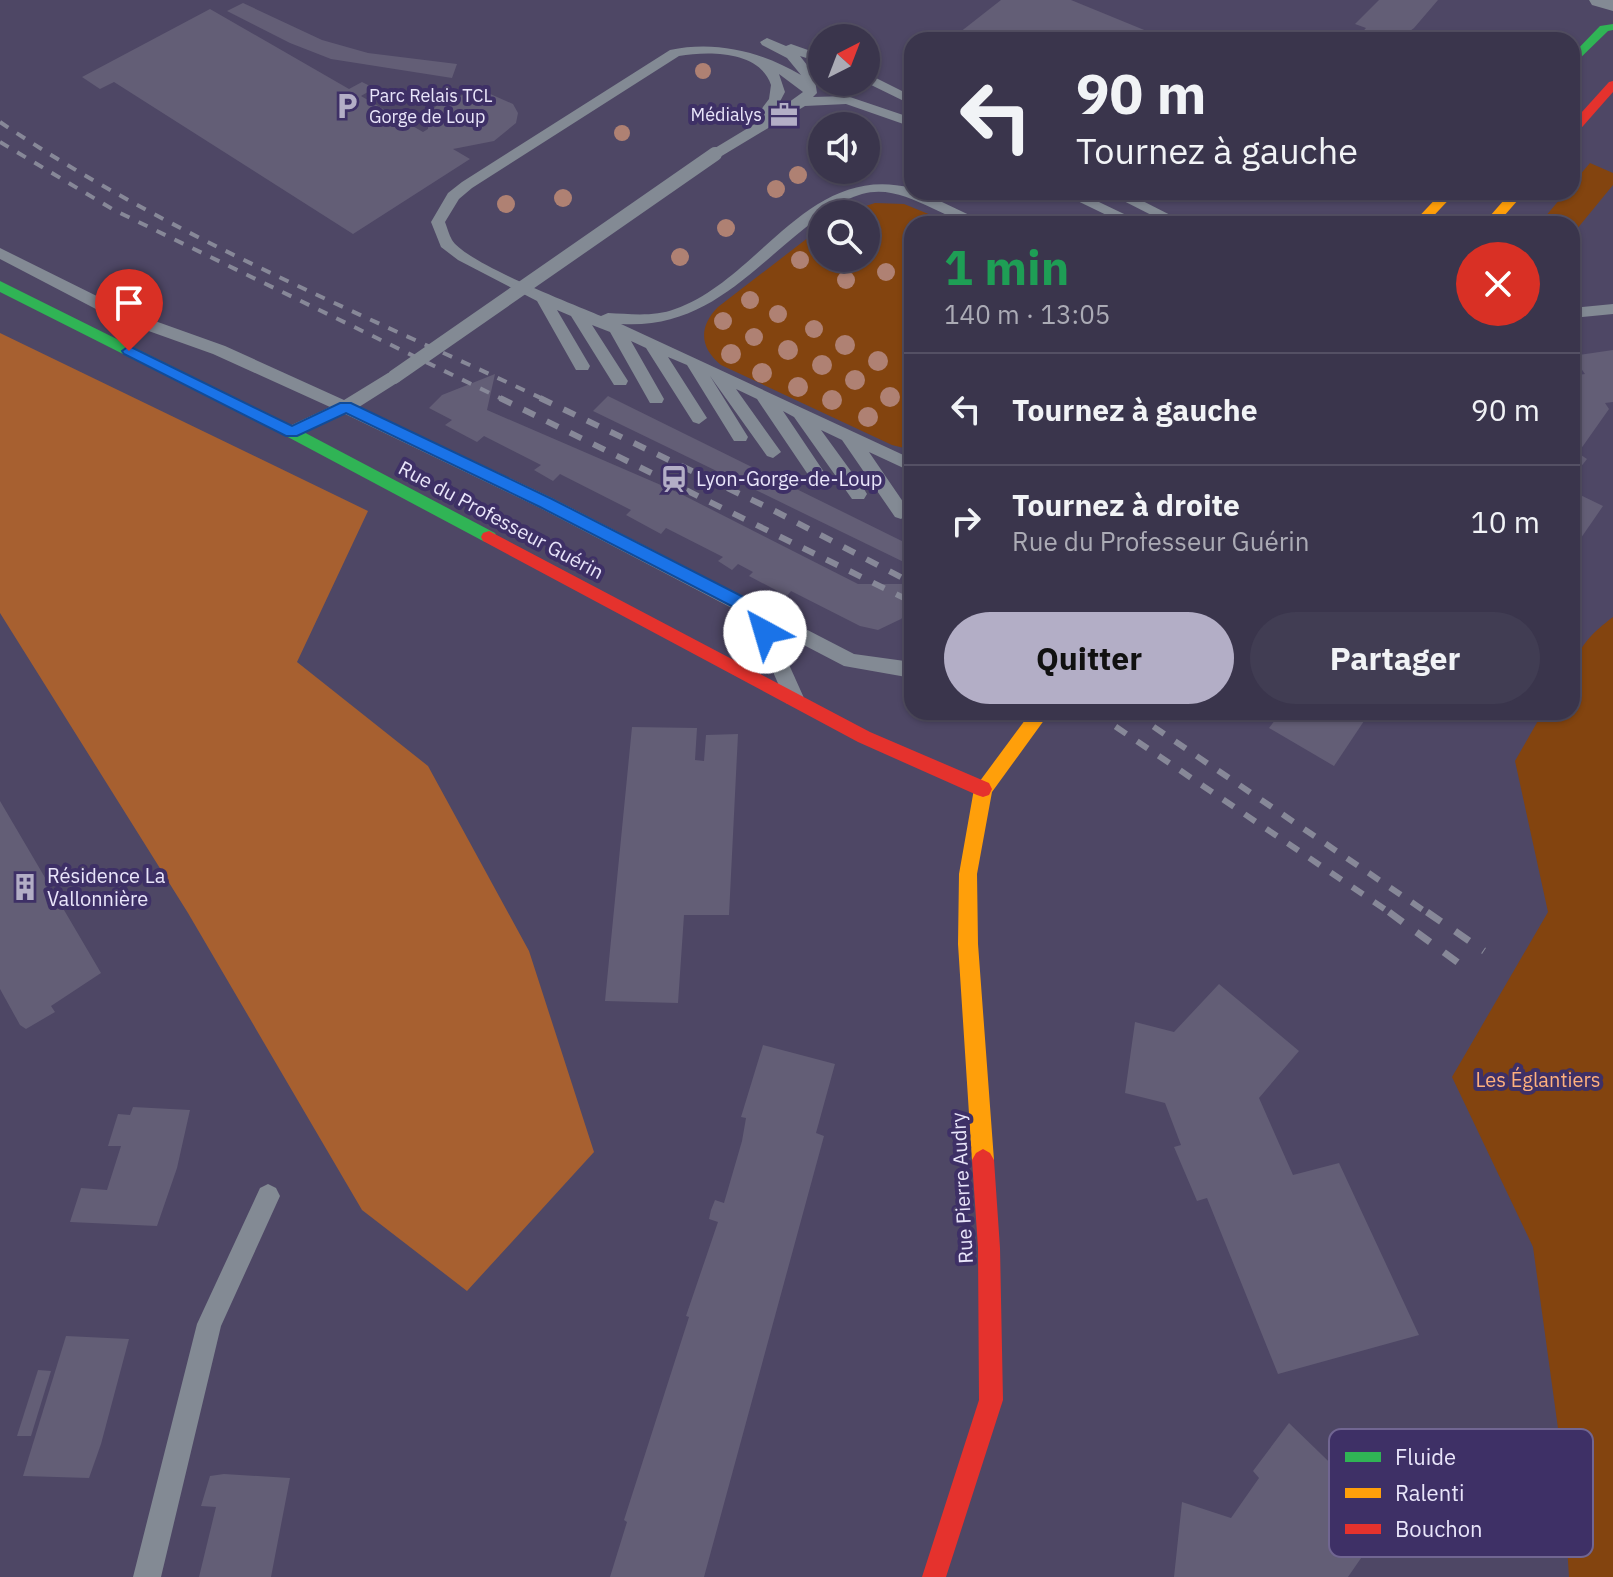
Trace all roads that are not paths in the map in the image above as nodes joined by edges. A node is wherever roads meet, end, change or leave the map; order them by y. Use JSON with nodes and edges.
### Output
{"nodes":[{"id":1,"x":1601,"y":0,"type":"edge"},
{"id":2,"x":1613,"y":4,"type":"edge"},
{"id":3,"x":1613,"y":27,"type":"edge"},
{"id":4,"x":1580,"y":54,"type":"edge"},
{"id":5,"x":808,"y":55,"type":"edge"},
{"id":6,"x":759,"y":63,"type":"junction"},
{"id":7,"x":808,"y":78,"type":"edge"},
{"id":8,"x":1613,"y":85,"type":"edge"},
{"id":9,"x":880,"y":86,"type":"edge"},
{"id":10,"x":808,"y":88,"type":"edge"},
{"id":11,"x":808,"y":92,"type":"edge"},
{"id":12,"x":904,"y":98,"type":"edge"},
{"id":13,"x":802,"y":102,"type":"junction"},
{"id":14,"x":904,"y":120,"type":"edge"},
{"id":15,"x":1580,"y":122,"type":"edge"},
{"id":16,"x":748,"y":131,"type":"junction"},
{"id":17,"x":904,"y":191,"type":"edge"},
{"id":18,"x":923,"y":200,"type":"edge"},
{"id":19,"x":1084,"y":200,"type":"edge"},
{"id":20,"x":1130,"y":200,"type":"edge"},
{"id":21,"x":1442,"y":200,"type":"edge"},
{"id":22,"x":1511,"y":200,"type":"edge"},
{"id":23,"x":959,"y":216,"type":"edge"},
{"id":24,"x":1120,"y":216,"type":"edge"},
{"id":25,"x":1164,"y":216,"type":"edge"},
{"id":26,"x":1426,"y":216,"type":"edge"},
{"id":27,"x":1497,"y":216,"type":"edge"},
{"id":28,"x":0,"y":253,"type":"edge"},
{"id":29,"x":0,"y":286,"type":"edge"},
{"id":30,"x":542,"y":297,"type":"junction"},
{"id":31,"x":1613,"y":309,"type":"edge"},
{"id":32,"x":575,"y":310,"type":"junction"},
{"id":33,"x":1580,"y":312,"type":"edge"},
{"id":34,"x":596,"y":318,"type":"junction"},
{"id":35,"x":614,"y":326,"type":"junction"},
{"id":36,"x":651,"y":343,"type":"junction"},
{"id":37,"x":692,"y":361,"type":"junction"},
{"id":38,"x":582,"y":366,"type":"dead end"},
{"id":39,"x":719,"y":377,"type":"junction"},
{"id":40,"x":620,"y":381,"type":"dead end"},
{"id":41,"x":765,"y":398,"type":"junction"},
{"id":42,"x":656,"y":399,"type":"dead end"},
{"id":43,"x":346,"y":407,"type":"junction"},
{"id":44,"x":801,"y":414,"type":"junction"},
{"id":45,"x":699,"y":418,"type":"dead end"},
{"id":46,"x":291,"y":432,"type":"junction"},
{"id":47,"x":845,"y":433,"type":"junction"},
{"id":48,"x":740,"y":437,"type":"dead end"},
{"id":49,"x":773,"y":452,"type":"dead end"},
{"id":50,"x":904,"y":462,"type":"edge"},
{"id":51,"x":819,"y":478,"type":"dead end"},
{"id":52,"x":858,"y":494,"type":"dead end"},
{"id":53,"x":901,"y":512,"type":"dead end"},
{"id":54,"x":755,"y":610,"type":"junction"},
{"id":55,"x":904,"y":669,"type":"edge"},
{"id":56,"x":794,"y":698,"type":"junction"},
{"id":57,"x":1034,"y":720,"type":"edge"},
{"id":58,"x":983,"y":789,"type":"junction"},
{"id":59,"x":268,"y":1196,"type":"dead end"},
{"id":60,"x":147,"y":1577,"type":"edge"},
{"id":61,"x":934,"y":1577,"type":"edge"}],
"edges":[{"from":1,"to":2,"type":"street"},
{"from":3,"to":4,"type":"main road"},
{"from":5,"to":7,"type":"lane"},
{"from":6,"to":10,"type":"lane"},
{"from":6,"to":16,"type":"lane"},
{"from":6,"to":30,"type":"lane"},
{"from":8,"to":15,"type":"main road"},
{"from":9,"to":12,"type":"lane"},
{"from":11,"to":13,"type":"lane"},
{"from":13,"to":14,"type":"lane"},
{"from":13,"to":16,"type":"lane"},
{"from":16,"to":43,"type":"lane","bridge":true},
{"from":17,"to":34,"type":"lane"},
{"from":18,"to":23,"type":"lane"},
{"from":19,"to":24,"type":"lane"},
{"from":20,"to":25,"type":"lane"},
{"from":21,"to":26,"type":"main road"},
{"from":22,"to":27,"type":"main road"},
{"from":28,"to":43,"type":"lane"},
{"from":29,"to":46,"type":"main road","name":"Rue du Professeur Guérin"},
{"from":30,"to":32,"type":"lane"},
{"from":30,"to":38,"type":"lane"},
{"from":31,"to":33,"type":"lane"},
{"from":32,"to":34,"type":"lane"},
{"from":32,"to":40,"type":"lane"},
{"from":34,"to":35,"type":"lane"},
{"from":35,"to":36,"type":"lane"},
{"from":35,"to":42,"type":"lane"},
{"from":36,"to":37,"type":"lane"},
{"from":36,"to":45,"type":"lane"},
{"from":37,"to":39,"type":"lane"},
{"from":37,"to":48,"type":"lane"},
{"from":39,"to":41,"type":"lane"},
{"from":39,"to":49,"type":"lane"},
{"from":41,"to":44,"type":"lane"},
{"from":41,"to":51,"type":"lane"},
{"from":43,"to":46,"type":"lane"},
{"from":43,"to":54,"type":"lane"},
{"from":44,"to":47,"type":"lane"},
{"from":44,"to":52,"type":"lane"},
{"from":46,"to":56,"type":"main road","name":"Rue du Professeur Guérin"},
{"from":47,"to":50,"type":"lane"},
{"from":47,"to":53,"type":"lane"},
{"from":54,"to":55,"type":"lane"},
{"from":54,"to":56,"type":"lane"},
{"from":56,"to":58,"type":"main road","name":"Rue du Professeur Guérin"},
{"from":57,"to":58,"type":"main road"},
{"from":58,"to":61,"type":"main road","name":"Rue Pierre Audry"},
{"from":59,"to":60,"type":"lane"}]}
